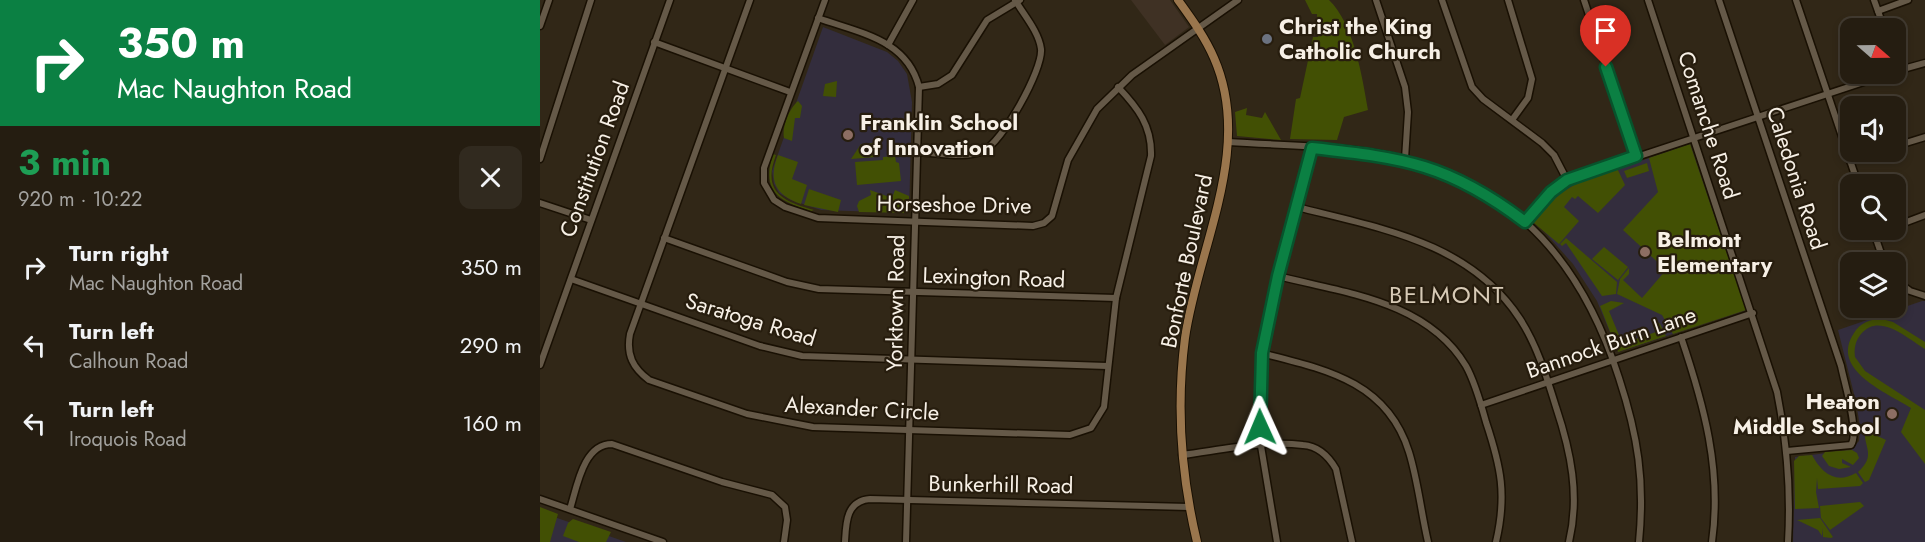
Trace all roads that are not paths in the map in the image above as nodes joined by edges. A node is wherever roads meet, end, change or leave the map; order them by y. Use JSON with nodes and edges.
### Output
{"nodes":[{"id":1,"x":549,"y":0,"type":"edge"},
{"id":2,"x":591,"y":0,"type":"edge"},
{"id":3,"x":670,"y":0,"type":"edge"},
{"id":4,"x":750,"y":0,"type":"edge"},
{"id":5,"x":825,"y":0,"type":"edge"},
{"id":6,"x":913,"y":0,"type":"edge"},
{"id":7,"x":1178,"y":0,"type":"edge"},
{"id":8,"x":1238,"y":0,"type":"edge"},
{"id":9,"x":1376,"y":0,"type":"edge"},
{"id":10,"x":1442,"y":0,"type":"edge"},
{"id":11,"x":1508,"y":0,"type":"edge"},
{"id":12,"x":1584,"y":0,"type":"edge"},
{"id":13,"x":1648,"y":0,"type":"edge"},
{"id":14,"x":1719,"y":0,"type":"edge"},
{"id":15,"x":1796,"y":0,"type":"edge"},
{"id":16,"x":1874,"y":0,"type":"edge"},
{"id":17,"x":1908,"y":0,"type":"edge"},
{"id":18,"x":1017,"y":1,"type":"edge"},
{"id":19,"x":1878,"y":11,"type":"junction"},
{"id":20,"x":818,"y":18,"type":"junction"},
{"id":21,"x":1880,"y":18,"type":"edge"},
{"id":22,"x":540,"y":26,"type":"edge"},
{"id":23,"x":1199,"y":29,"type":"junction"},
{"id":24,"x":654,"y":42,"type":"junction"},
{"id":25,"x":888,"y":45,"type":"junction"},
{"id":26,"x":1925,"y":63,"type":"edge"},
{"id":27,"x":1906,"y":67,"type":"edge"},
{"id":28,"x":725,"y":68,"type":"junction"},
{"id":29,"x":1855,"y":84,"type":"edge"},
{"id":30,"x":919,"y":87,"type":"junction"},
{"id":31,"x":1118,"y":87,"type":"junction"},
{"id":32,"x":790,"y":92,"type":"junction"},
{"id":33,"x":1828,"y":92,"type":"junction"},
{"id":34,"x":1758,"y":115,"type":"junction"},
{"id":35,"x":1512,"y":120,"type":"junction"},
{"id":36,"x":1840,"y":130,"type":"edge"},
{"id":37,"x":1694,"y":137,"type":"junction"},
{"id":38,"x":1925,"y":137,"type":"edge"},
{"id":39,"x":1229,"y":142,"type":"junction"},
{"id":40,"x":1906,"y":143,"type":"edge"},
{"id":41,"x":1312,"y":148,"type":"junction"},
{"id":42,"x":918,"y":152,"type":"junction"},
{"id":43,"x":1636,"y":156,"type":"junction"},
{"id":44,"x":540,"y":159,"type":"edge"},
{"id":45,"x":1405,"y":159,"type":"junction"},
{"id":46,"x":1567,"y":180,"type":"junction"},
{"id":47,"x":540,"y":203,"type":"edge"},
{"id":48,"x":1297,"y":207,"type":"junction"},
{"id":49,"x":1925,"y":215,"type":"edge"},
{"id":50,"x":591,"y":219,"type":"junction"},
{"id":51,"x":915,"y":222,"type":"junction"},
{"id":52,"x":1525,"y":222,"type":"junction"},
{"id":53,"x":1906,"y":222,"type":"edge"},
{"id":54,"x":664,"y":238,"type":"junction"},
{"id":55,"x":1278,"y":276,"type":"junction"},
{"id":56,"x":571,"y":279,"type":"junction"},
{"id":57,"x":1906,"y":288,"type":"edge"},
{"id":58,"x":914,"y":292,"type":"junction"},
{"id":59,"x":1925,"y":296,"type":"edge"},
{"id":60,"x":1116,"y":298,"type":"junction"},
{"id":61,"x":641,"y":304,"type":"junction"},
{"id":62,"x":1753,"y":313,"type":"junction"},
{"id":63,"x":1681,"y":337,"type":"junction"},
{"id":64,"x":1262,"y":353,"type":"junction"},
{"id":65,"x":912,"y":361,"type":"junction"},
{"id":66,"x":1614,"y":361,"type":"junction"},
{"id":67,"x":540,"y":365,"type":"edge"},
{"id":68,"x":1107,"y":366,"type":"junction"},
{"id":69,"x":1548,"y":382,"type":"junction"},
{"id":70,"x":1481,"y":405,"type":"junction"},
{"id":71,"x":910,"y":429,"type":"junction"},
{"id":72,"x":1261,"y":446,"type":"junction"},
{"id":73,"x":1787,"y":451,"type":"junction"},
{"id":74,"x":1182,"y":455,"type":"junction"},
{"id":75,"x":540,"y":499,"type":"edge"},
{"id":76,"x":908,"y":500,"type":"junction"},
{"id":77,"x":1189,"y":507,"type":"junction"},
{"id":78,"x":570,"y":509,"type":"junction"},
{"id":79,"x":663,"y":542,"type":"edge"},
{"id":80,"x":784,"y":542,"type":"edge"},
{"id":81,"x":845,"y":542,"type":"edge"},
{"id":82,"x":906,"y":542,"type":"edge"},
{"id":83,"x":1197,"y":542,"type":"edge"},
{"id":84,"x":1277,"y":542,"type":"edge"},
{"id":85,"x":1352,"y":542,"type":"edge"},
{"id":86,"x":1428,"y":542,"type":"edge"},
{"id":87,"x":1496,"y":542,"type":"edge"},
{"id":88,"x":1569,"y":542,"type":"edge"},
{"id":89,"x":1639,"y":542,"type":"edge"},
{"id":90,"x":1712,"y":542,"type":"edge"},
{"id":91,"x":1788,"y":542,"type":"edge"}],
"edges":[{"from":1,"to":22,"type":"street"},
{"from":2,"to":44,"type":"street"},
{"from":3,"to":24,"type":"street","name":"Constitution Road"},
{"from":4,"to":28,"type":"street","name":"Alexander Circle"},
{"from":5,"to":20,"type":"street","name":"Horseshoe Drive"},
{"from":6,"to":25,"type":"street"},
{"from":7,"to":23,"type":"main road","name":"Bonforte Boulevard"},
{"from":8,"to":23,"type":"street","name":"Horseshoe Drive"},
{"from":9,"to":45,"type":"street"},
{"from":10,"to":35,"type":"street"},
{"from":11,"to":35,"type":"street"},
{"from":12,"to":43,"type":"street"},
{"from":13,"to":37,"type":"street","name":"Comanche Road"},
{"from":14,"to":34,"type":"street","name":"Caledonia Road"},
{"from":15,"to":33,"type":"street"},
{"from":16,"to":19,"type":"street"},
{"from":17,"to":19,"type":"street"},
{"from":18,"to":30,"type":"street"},
{"from":18,"to":42,"type":"street"},
{"from":19,"to":21,"type":"street"},
{"from":20,"to":25,"type":"street","name":"Yorktown Road"},
{"from":20,"to":32,"type":"street","name":"Horseshoe Drive"},
{"from":23,"to":31,"type":"street","name":"Horseshoe Drive"},
{"from":23,"to":39,"type":"main road","name":"Bonforte Boulevard"},
{"from":24,"to":28,"type":"street"},
{"from":24,"to":50,"type":"street","name":"Constitution Road"},
{"from":25,"to":30,"type":"street","name":"Yorktown Road"},
{"from":26,"to":27,"type":"street"},
{"from":28,"to":32,"type":"street"},
{"from":28,"to":54,"type":"street","name":"Alexander Circle"},
{"from":29,"to":33,"type":"street"},
{"from":30,"to":42,"type":"street","name":"Yorktown Road"},
{"from":31,"to":51,"type":"street","name":"Horseshoe Drive"},
{"from":31,"to":60,"type":"street","name":"Alexander Circle"},
{"from":32,"to":51,"type":"street","name":"Horseshoe Drive"},
{"from":33,"to":34,"type":"street"},
{"from":33,"to":36,"type":"street"},
{"from":34,"to":37,"type":"street"},
{"from":34,"to":73,"type":"street","name":"Caledonia Road"},
{"from":35,"to":46,"type":"street"},
{"from":37,"to":43,"type":"street"},
{"from":37,"to":62,"type":"street","name":"Comanche Road"},
{"from":38,"to":40,"type":"street"},
{"from":39,"to":41,"type":"street"},
{"from":39,"to":74,"type":"main road","name":"Bonforte Boulevard"},
{"from":41,"to":45,"type":"street"},
{"from":41,"to":48,"type":"street"},
{"from":42,"to":51,"type":"street","name":"Yorktown Road"},
{"from":43,"to":46,"type":"street"},
{"from":45,"to":52,"type":"street"},
{"from":46,"to":52,"type":"street"},
{"from":47,"to":50,"type":"street"},
{"from":48,"to":55,"type":"street"},
{"from":48,"to":69,"type":"street"},
{"from":49,"to":53,"type":"street"},
{"from":50,"to":56,"type":"street","name":"Constitution Road"},
{"from":51,"to":58,"type":"street","name":"Yorktown Road"},
{"from":52,"to":66,"type":"street"},
{"from":54,"to":58,"type":"street","name":"Lexington Road"},
{"from":54,"to":61,"type":"street","name":"Alexander Circle"},
{"from":55,"to":64,"type":"street"},
{"from":55,"to":70,"type":"street"},
{"from":56,"to":61,"type":"street","name":"Saratoga Road"},
{"from":56,"to":67,"type":"street","name":"Constitution Road"},
{"from":57,"to":59,"type":"street"},
{"from":58,"to":60,"type":"street","name":"Lexington Road"},
{"from":58,"to":65,"type":"street","name":"Yorktown Road"},
{"from":60,"to":68,"type":"street","name":"Alexander Circle"},
{"from":61,"to":65,"type":"street","name":"Saratoga Road"},
{"from":61,"to":71,"type":"street","name":"Alexander Circle"},
{"from":62,"to":63,"type":"street","name":"Bannock Burn Lane"},
{"from":62,"to":73,"type":"street","name":"Comanche Road"},
{"from":63,"to":66,"type":"street","name":"Bannock Burn Lane"},
{"from":63,"to":90,"type":"street"},
{"from":64,"to":72,"type":"street"},
{"from":64,"to":86,"type":"street"},
{"from":65,"to":68,"type":"street","name":"Saratoga Road"},
{"from":65,"to":71,"type":"street","name":"Yorktown Road"},
{"from":66,"to":69,"type":"street","name":"Bannock Burn Lane"},
{"from":66,"to":89,"type":"street"},
{"from":68,"to":71,"type":"street","name":"Alexander Circle"},
{"from":69,"to":70,"type":"street","name":"Bannock Burn Lane"},
{"from":69,"to":88,"type":"street"},
{"from":70,"to":87,"type":"street"},
{"from":71,"to":76,"type":"street","name":"Yorktown Road"},
{"from":72,"to":74,"type":"street"},
{"from":72,"to":84,"type":"street"},
{"from":72,"to":85,"type":"street"},
{"from":73,"to":91,"type":"street","name":"Comanche Road"},
{"from":74,"to":77,"type":"main road","name":"Bonforte Boulevard"},
{"from":75,"to":78,"type":"street"},
{"from":76,"to":77,"type":"street","name":"Bunkerhill Road"},
{"from":76,"to":81,"type":"street","name":"Bunkerhill Road"},
{"from":76,"to":82,"type":"street","name":"Yorktown Road"},
{"from":77,"to":83,"type":"main road","name":"Bonforte Boulevard"},
{"from":78,"to":79,"type":"street"},
{"from":78,"to":80,"type":"street"}]}
